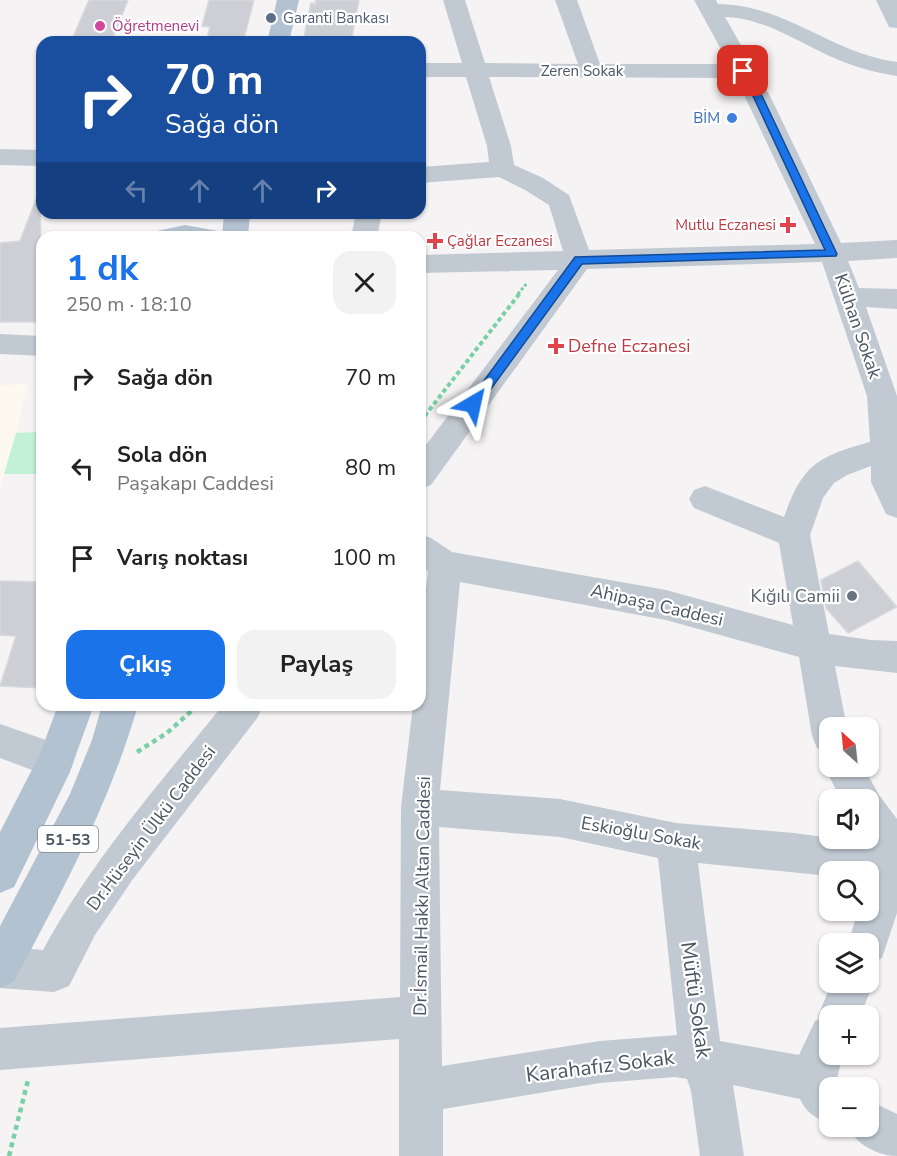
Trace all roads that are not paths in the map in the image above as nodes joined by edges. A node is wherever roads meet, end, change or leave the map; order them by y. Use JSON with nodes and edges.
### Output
{"nodes":[{"id":1,"x":268,"y":0,"type":"edge"},
{"id":2,"x":288,"y":0,"type":"edge"},
{"id":3,"x":454,"y":0,"type":"edge"},
{"id":4,"x":566,"y":0,"type":"edge"},
{"id":5,"x":888,"y":0,"type":"edge"},
{"id":6,"x":707,"y":5,"type":"edge"},
{"id":7,"x":897,"y":22,"type":"edge"},
{"id":8,"x":259,"y":36,"type":"edge"},
{"id":9,"x":279,"y":36,"type":"edge"},
{"id":10,"x":897,"y":69,"type":"edge"},
{"id":11,"x":426,"y":70,"type":"edge"},
{"id":12,"x":591,"y":70,"type":"junction"},
{"id":13,"x":743,"y":71,"type":"junction"},
{"id":14,"x":475,"y":72,"type":"junction"},
{"id":15,"x":0,"y":157,"type":"edge"},
{"id":16,"x":36,"y":158,"type":"edge"},
{"id":17,"x":502,"y":170,"type":"junction"},
{"id":18,"x":426,"y":175,"type":"edge"},
{"id":19,"x":162,"y":219,"type":"edge"},
{"id":20,"x":153,"y":231,"type":"edge"},
{"id":21,"x":897,"y":249,"type":"edge"},
{"id":22,"x":832,"y":254,"type":"junction"},
{"id":23,"x":579,"y":260,"type":"junction"},
{"id":24,"x":426,"y":264,"type":"edge"},
{"id":25,"x":849,"y":297,"type":"junction"},
{"id":26,"x":897,"y":299,"type":"edge"},
{"id":27,"x":0,"y":344,"type":"edge"},
{"id":28,"x":36,"y":346,"type":"edge"},
{"id":29,"x":889,"y":395,"type":"edge"},
{"id":30,"x":884,"y":450,"type":"junction"},
{"id":31,"x":426,"y":468,"type":"edge"},
{"id":32,"x":894,"y":489,"type":"edge"},
{"id":33,"x":705,"y":499,"type":"dead end"},
{"id":34,"x":794,"y":535,"type":"junction"},
{"id":35,"x":432,"y":556,"type":"edge"},
{"id":36,"x":814,"y":648,"type":"junction"},
{"id":37,"x":897,"y":657,"type":"edge"},
{"id":38,"x":426,"y":682,"type":"edge"},
{"id":39,"x":74,"y":711,"type":"edge"},
{"id":40,"x":118,"y":711,"type":"edge"},
{"id":41,"x":240,"y":711,"type":"edge"},
{"id":42,"x":425,"y":711,"type":"edge"},
{"id":43,"x":827,"y":717,"type":"edge"},
{"id":44,"x":0,"y":741,"type":"edge"},
{"id":45,"x":56,"y":760,"type":"junction"},
{"id":46,"x":420,"y":807,"type":"junction"},
{"id":47,"x":879,"y":830,"type":"edge"},
{"id":48,"x":676,"y":842,"type":"junction"},
{"id":49,"x":895,"y":861,"type":"edge"},
{"id":50,"x":0,"y":873,"type":"edge"},
{"id":51,"x":872,"y":933,"type":"edge"},
{"id":52,"x":0,"y":967,"type":"edge"},
{"id":53,"x":420,"y":1016,"type":"junction"},
{"id":54,"x":0,"y":1049,"type":"edge"},
{"id":55,"x":701,"y":1058,"type":"junction"},
{"id":56,"x":819,"y":1059,"type":"edge"},
{"id":57,"x":819,"y":1083,"type":"edge"},
{"id":58,"x":819,"y":1090,"type":"edge"},
{"id":59,"x":421,"y":1091,"type":"junction"},
{"id":60,"x":879,"y":1128,"type":"edge"},
{"id":61,"x":897,"y":1138,"type":"edge"},
{"id":62,"x":421,"y":1156,"type":"edge"},
{"id":63,"x":722,"y":1156,"type":"edge"}],
"edges":[{"from":1,"to":8,"type":"main road"},
{"from":2,"to":9,"type":"main road"},
{"from":3,"to":14,"type":"street"},
{"from":4,"to":12,"type":"street"},
{"from":5,"to":7,"type":"street"},
{"from":6,"to":10,"type":"street"},
{"from":6,"to":13,"type":"street","name":"Külhan Sokak"},
{"from":11,"to":14,"type":"street","name":"Zeren Sokak"},
{"from":12,"to":13,"type":"street","name":"Zeren Sokak"},
{"from":12,"to":14,"type":"street","name":"Zeren Sokak"},
{"from":13,"to":22,"type":"street","name":"Külhan Sokak"},
{"from":14,"to":17,"type":"street"},
{"from":15,"to":16,"type":"street"},
{"from":17,"to":18,"type":"street"},
{"from":17,"to":23,"type":"street"},
{"from":19,"to":20,"type":"main road"},
{"from":21,"to":22,"type":"street"},
{"from":22,"to":23,"type":"street"},
{"from":22,"to":25,"type":"street","name":"Külhan Sokak"},
{"from":23,"to":24,"type":"street"},
{"from":23,"to":31,"type":"street"},
{"from":25,"to":26,"type":"street"},
{"from":25,"to":29,"type":"street","name":"Külhan Sokak"},
{"from":27,"to":28,"type":"street"},
{"from":29,"to":30,"type":"street","name":"Külhan Sokak"},
{"from":30,"to":32,"type":"street","name":"Külhan Sokak"},
{"from":30,"to":34,"type":"street"},
{"from":33,"to":34,"type":"street"},
{"from":34,"to":36,"type":"street"},
{"from":35,"to":36,"type":"street","name":"Ahipaşa Caddesi"},
{"from":35,"to":38,"type":"street","name":"Dr.İsmail Hakkı Altan Caddesi"},
{"from":36,"to":37,"type":"street","name":"Ahipaşa Caddesi"},
{"from":36,"to":43,"type":"street"},
{"from":39,"to":45,"type":"main road","number":"51-53"},
{"from":40,"to":52,"type":"main road","number":"51-53"},
{"from":41,"to":52,"type":"street","name":"Dr.Hüseyin Ülkü Caddesi"},
{"from":42,"to":46,"type":"street","name":"Dr.İsmail Hakkı Altan Caddesi"},
{"from":44,"to":45,"type":"street"},
{"from":45,"to":50,"type":"main road","number":"51-53"},
{"from":46,"to":48,"type":"street","name":"Eskioğlu Sokak"},
{"from":46,"to":53,"type":"street","name":"Dr.İsmail Hakkı Altan Caddesi"},
{"from":47,"to":49,"type":"street"},
{"from":48,"to":49,"type":"street","name":"Eskioğlu Sokak"},
{"from":48,"to":55,"type":"street","name":"Müftü Sokak"},
{"from":49,"to":51,"type":"street"},
{"from":53,"to":54,"type":"street"},
{"from":53,"to":59,"type":"street","name":"Dr.İsmail Hakkı Altan Caddesi"},
{"from":55,"to":58,"type":"street","name":"Karahafız Sokak"},
{"from":55,"to":59,"type":"street","name":"Karahafız Sokak"},
{"from":55,"to":63,"type":"street","name":"Müftü Sokak"},
{"from":56,"to":57,"type":"street"},
{"from":59,"to":62,"type":"street","name":"Dr.İsmail Hakkı Altan Caddesi"},
{"from":60,"to":61,"type":"street"}]}
